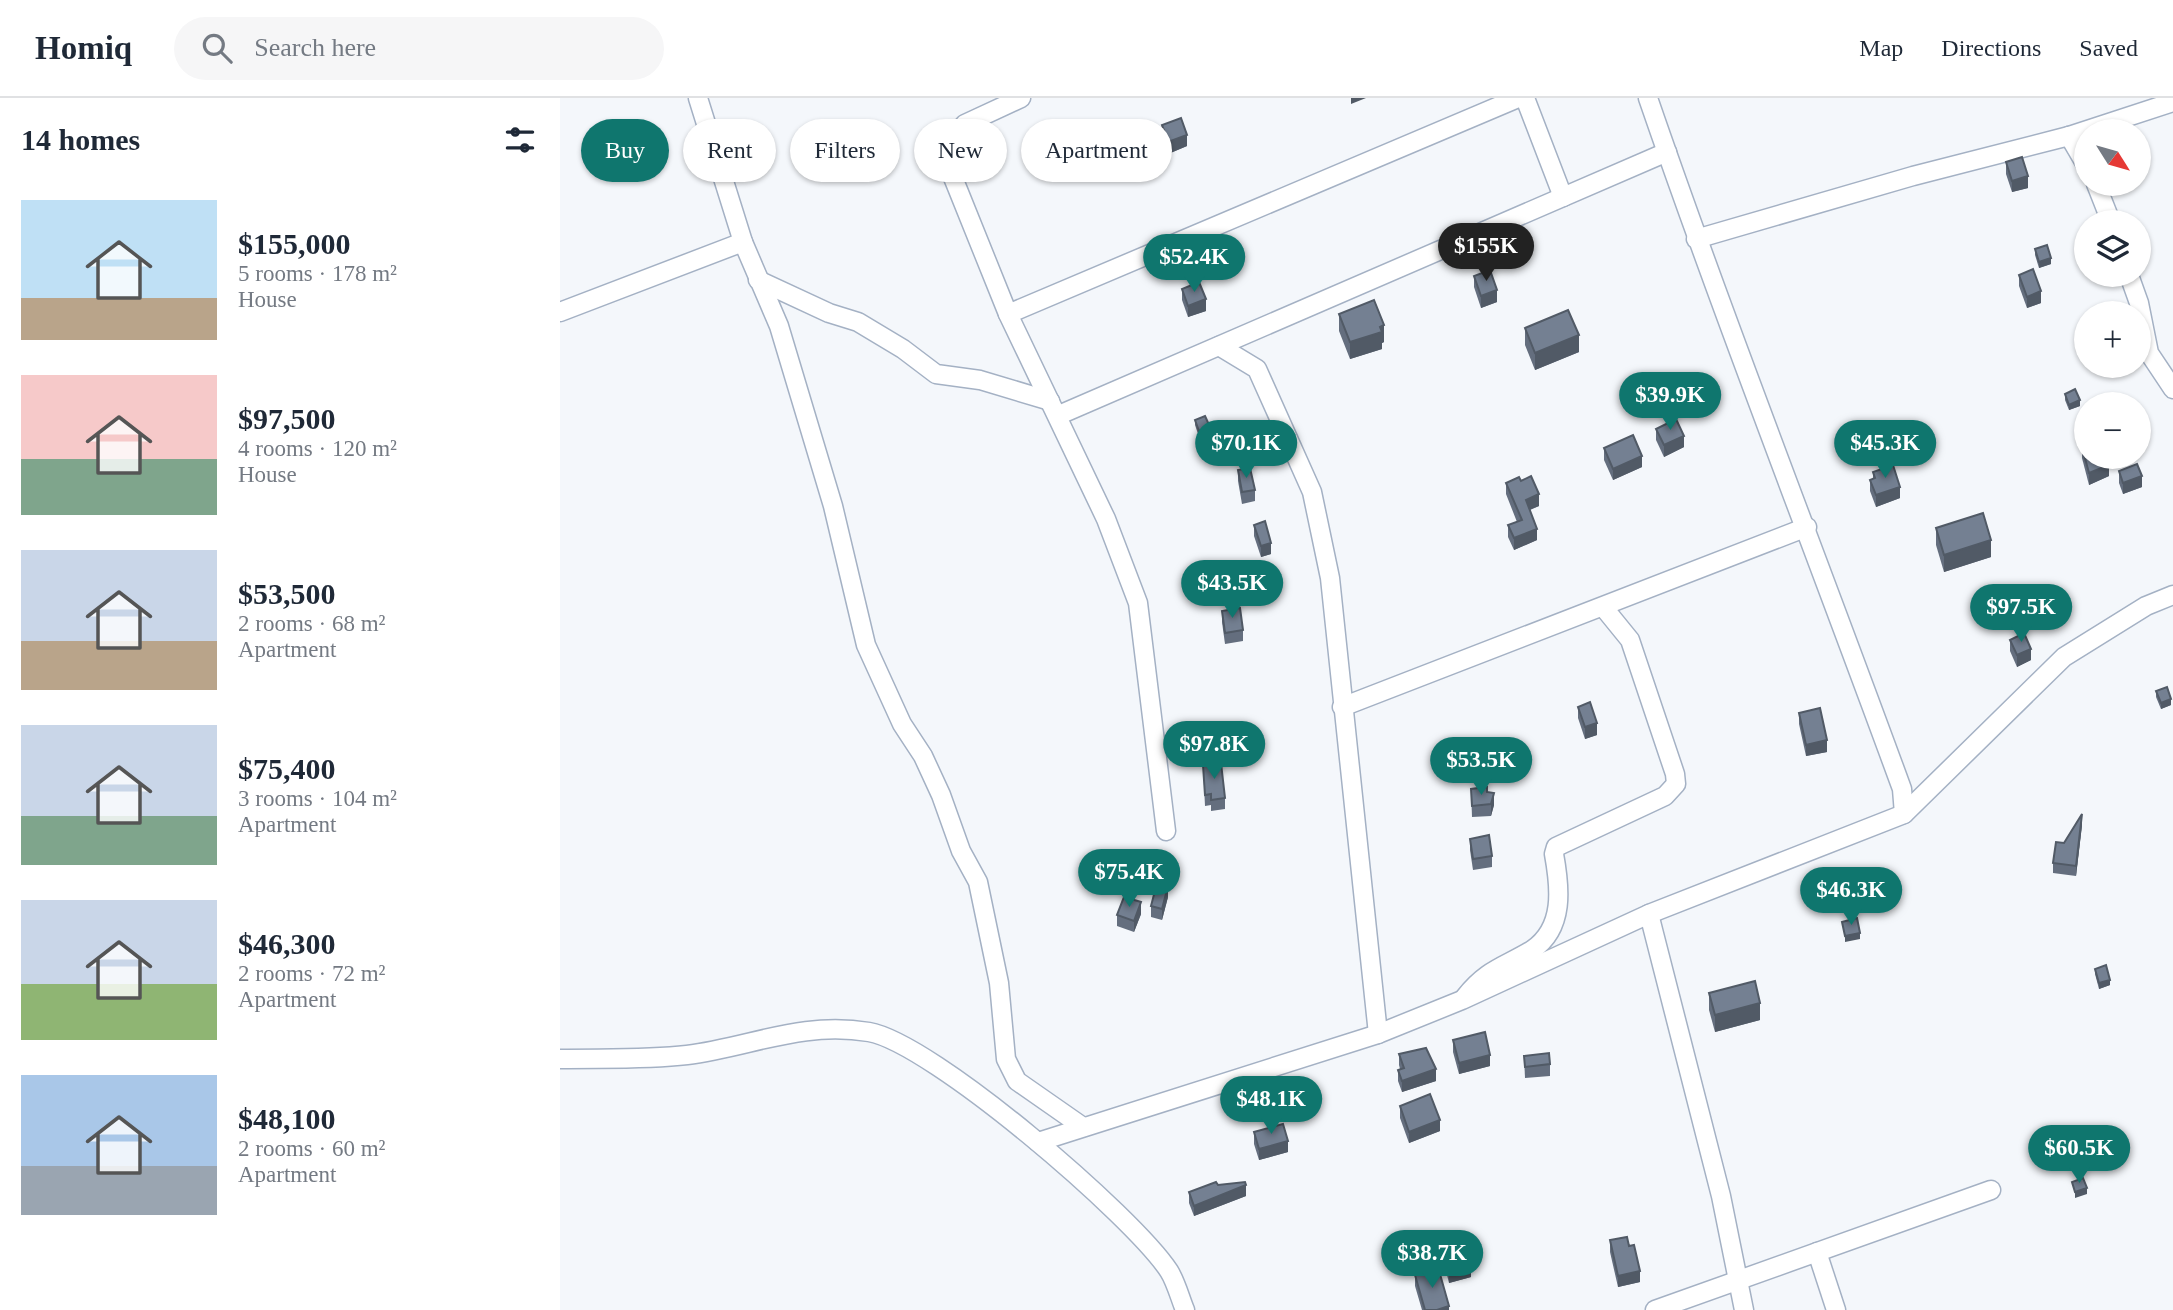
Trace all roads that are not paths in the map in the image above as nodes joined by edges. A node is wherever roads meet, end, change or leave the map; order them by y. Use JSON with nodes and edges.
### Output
{"nodes":[{"id":1,"x":698,"y":98,"type":"edge"},
{"id":2,"x":1021,"y":98,"type":"edge"},
{"id":3,"x":1518,"y":98,"type":"edge"},
{"id":4,"x":1525,"y":98,"type":"edge"},
{"id":5,"x":1648,"y":98,"type":"edge"},
{"id":6,"x":2173,"y":102,"type":"edge"},
{"id":7,"x":2069,"y":136,"type":"junction"},
{"id":8,"x":2074,"y":145,"type":"edge"},
{"id":9,"x":1667,"y":152,"type":"junction"},
{"id":10,"x":1563,"y":197,"type":"junction"},
{"id":11,"x":1696,"y":239,"type":"junction"},
{"id":12,"x":743,"y":242,"type":"junction"},
{"id":13,"x":758,"y":280,"type":"junction"},
{"id":14,"x":2132,"y":287,"type":"edge"},
{"id":15,"x":560,"y":312,"type":"edge"},
{"id":16,"x":1008,"y":314,"type":"junction"},
{"id":17,"x":1219,"y":345,"type":"junction"},
{"id":18,"x":2173,"y":389,"type":"edge"},
{"id":19,"x":1054,"y":408,"type":"junction"},
{"id":20,"x":1807,"y":527,"type":"junction"},
{"id":21,"x":2173,"y":595,"type":"edge"},
{"id":22,"x":1604,"y":608,"type":"junction"},
{"id":23,"x":1342,"y":707,"type":"junction"},
{"id":24,"x":1904,"y":814,"type":"junction"},
{"id":25,"x":1166,"y":831,"type":"dead end"},
{"id":26,"x":1648,"y":915,"type":"junction"},
{"id":27,"x":1462,"y":1000,"type":"junction"},
{"id":28,"x":1378,"y":1034,"type":"junction"},
{"id":29,"x":560,"y":1059,"type":"edge"},
{"id":30,"x":1083,"y":1127,"type":"junction"},
{"id":31,"x":1038,"y":1142,"type":"junction"},
{"id":32,"x":1991,"y":1190,"type":"dead end"},
{"id":33,"x":1817,"y":1252,"type":"junction"},
{"id":34,"x":1738,"y":1280,"type":"junction"},
{"id":35,"x":1185,"y":1310,"type":"edge"},
{"id":36,"x":1655,"y":1310,"type":"edge"},
{"id":37,"x":1744,"y":1310,"type":"edge"},
{"id":38,"x":1836,"y":1310,"type":"edge"}],
"edges":[{"from":1,"to":12,"type":"street"},
{"from":2,"to":16,"type":"street"},
{"from":3,"to":16,"type":"street"},
{"from":4,"to":10,"type":"street"},
{"from":5,"to":9,"type":"street"},
{"from":6,"to":7,"type":"street"},
{"from":7,"to":8,"type":"street"},
{"from":7,"to":11,"type":"street"},
{"from":9,"to":10,"type":"street"},
{"from":9,"to":11,"type":"street"},
{"from":10,"to":17,"type":"street"},
{"from":11,"to":20,"type":"street"},
{"from":12,"to":13,"type":"street"},
{"from":12,"to":15,"type":"street"},
{"from":13,"to":19,"type":"street"},
{"from":13,"to":30,"type":"street"},
{"from":14,"to":18,"type":"street"},
{"from":16,"to":19,"type":"street"},
{"from":17,"to":19,"type":"street"},
{"from":17,"to":23,"type":"street"},
{"from":19,"to":25,"type":"street"},
{"from":20,"to":22,"type":"street"},
{"from":20,"to":24,"type":"street"},
{"from":21,"to":24,"type":"street"},
{"from":22,"to":23,"type":"street"},
{"from":22,"to":27,"type":"street"},
{"from":23,"to":28,"type":"street"},
{"from":24,"to":26,"type":"street"},
{"from":26,"to":27,"type":"street"},
{"from":26,"to":34,"type":"street"},
{"from":27,"to":28,"type":"street"},
{"from":28,"to":30,"type":"street"},
{"from":29,"to":31,"type":"street"},
{"from":30,"to":31,"type":"street"},
{"from":31,"to":35,"type":"street"},
{"from":32,"to":33,"type":"street"},
{"from":33,"to":34,"type":"street"},
{"from":33,"to":38,"type":"street"},
{"from":34,"to":36,"type":"street"},
{"from":34,"to":37,"type":"street"}]}
